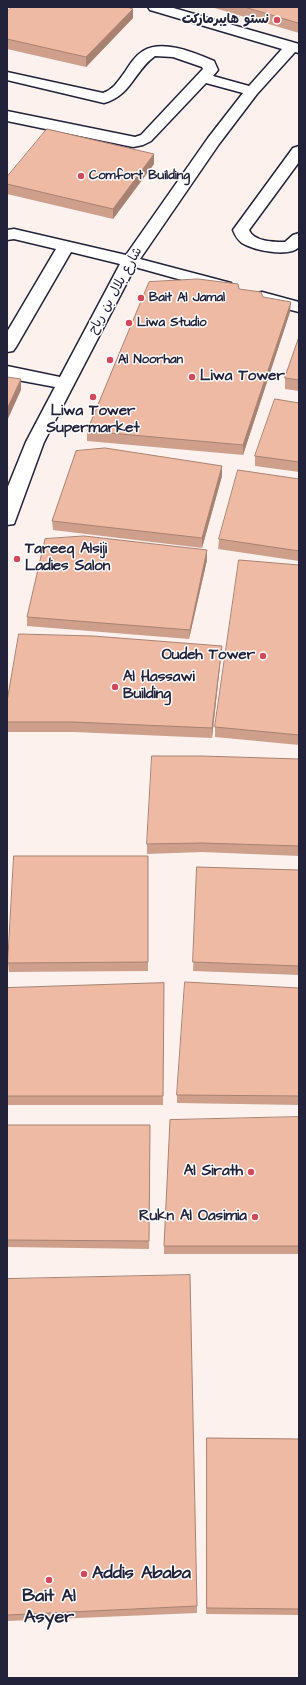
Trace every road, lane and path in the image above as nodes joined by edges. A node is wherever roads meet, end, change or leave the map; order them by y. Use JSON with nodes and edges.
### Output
{"nodes":[{"id":1,"x":154,"y":7,"type":"edge"},
{"id":2,"x":295,"y":48,"type":"edge"},
{"id":3,"x":7,"y":76,"type":"edge"},
{"id":4,"x":203,"y":78,"type":"junction"},
{"id":5,"x":252,"y":91,"type":"junction"},
{"id":6,"x":7,"y":116,"type":"edge"},
{"id":7,"x":299,"y":152,"type":"edge"},
{"id":8,"x":7,"y":235,"type":"edge"},
{"id":9,"x":299,"y":238,"type":"edge"},
{"id":10,"x":66,"y":246,"type":"junction"},
{"id":11,"x":130,"y":261,"type":"junction"},
{"id":12,"x":299,"y":307,"type":"edge"},
{"id":13,"x":7,"y":347,"type":"edge"},
{"id":14,"x":7,"y":372,"type":"edge"},
{"id":15,"x":66,"y":384,"type":"junction"},
{"id":16,"x":7,"y":519,"type":"edge"}],
"edges":[{"from":1,"to":2,"type":"street"},
{"from":2,"to":5,"type":"street","name":"شارع بلال بن رباح"},
{"from":3,"to":4,"type":"street"},
{"from":4,"to":5,"type":"street"},
{"from":4,"to":6,"type":"street"},
{"from":5,"to":11,"type":"street","name":"شارع بلال بن رباح"},
{"from":7,"to":9,"type":"street"},
{"from":8,"to":10,"type":"street"},
{"from":10,"to":11,"type":"street"},
{"from":10,"to":13,"type":"street"},
{"from":11,"to":12,"type":"street"},
{"from":11,"to":15,"type":"street","name":"شارع بلال بن رباح"},
{"from":14,"to":15,"type":"street"},
{"from":15,"to":16,"type":"street","name":"شارع بلال بن رباح"}]}
